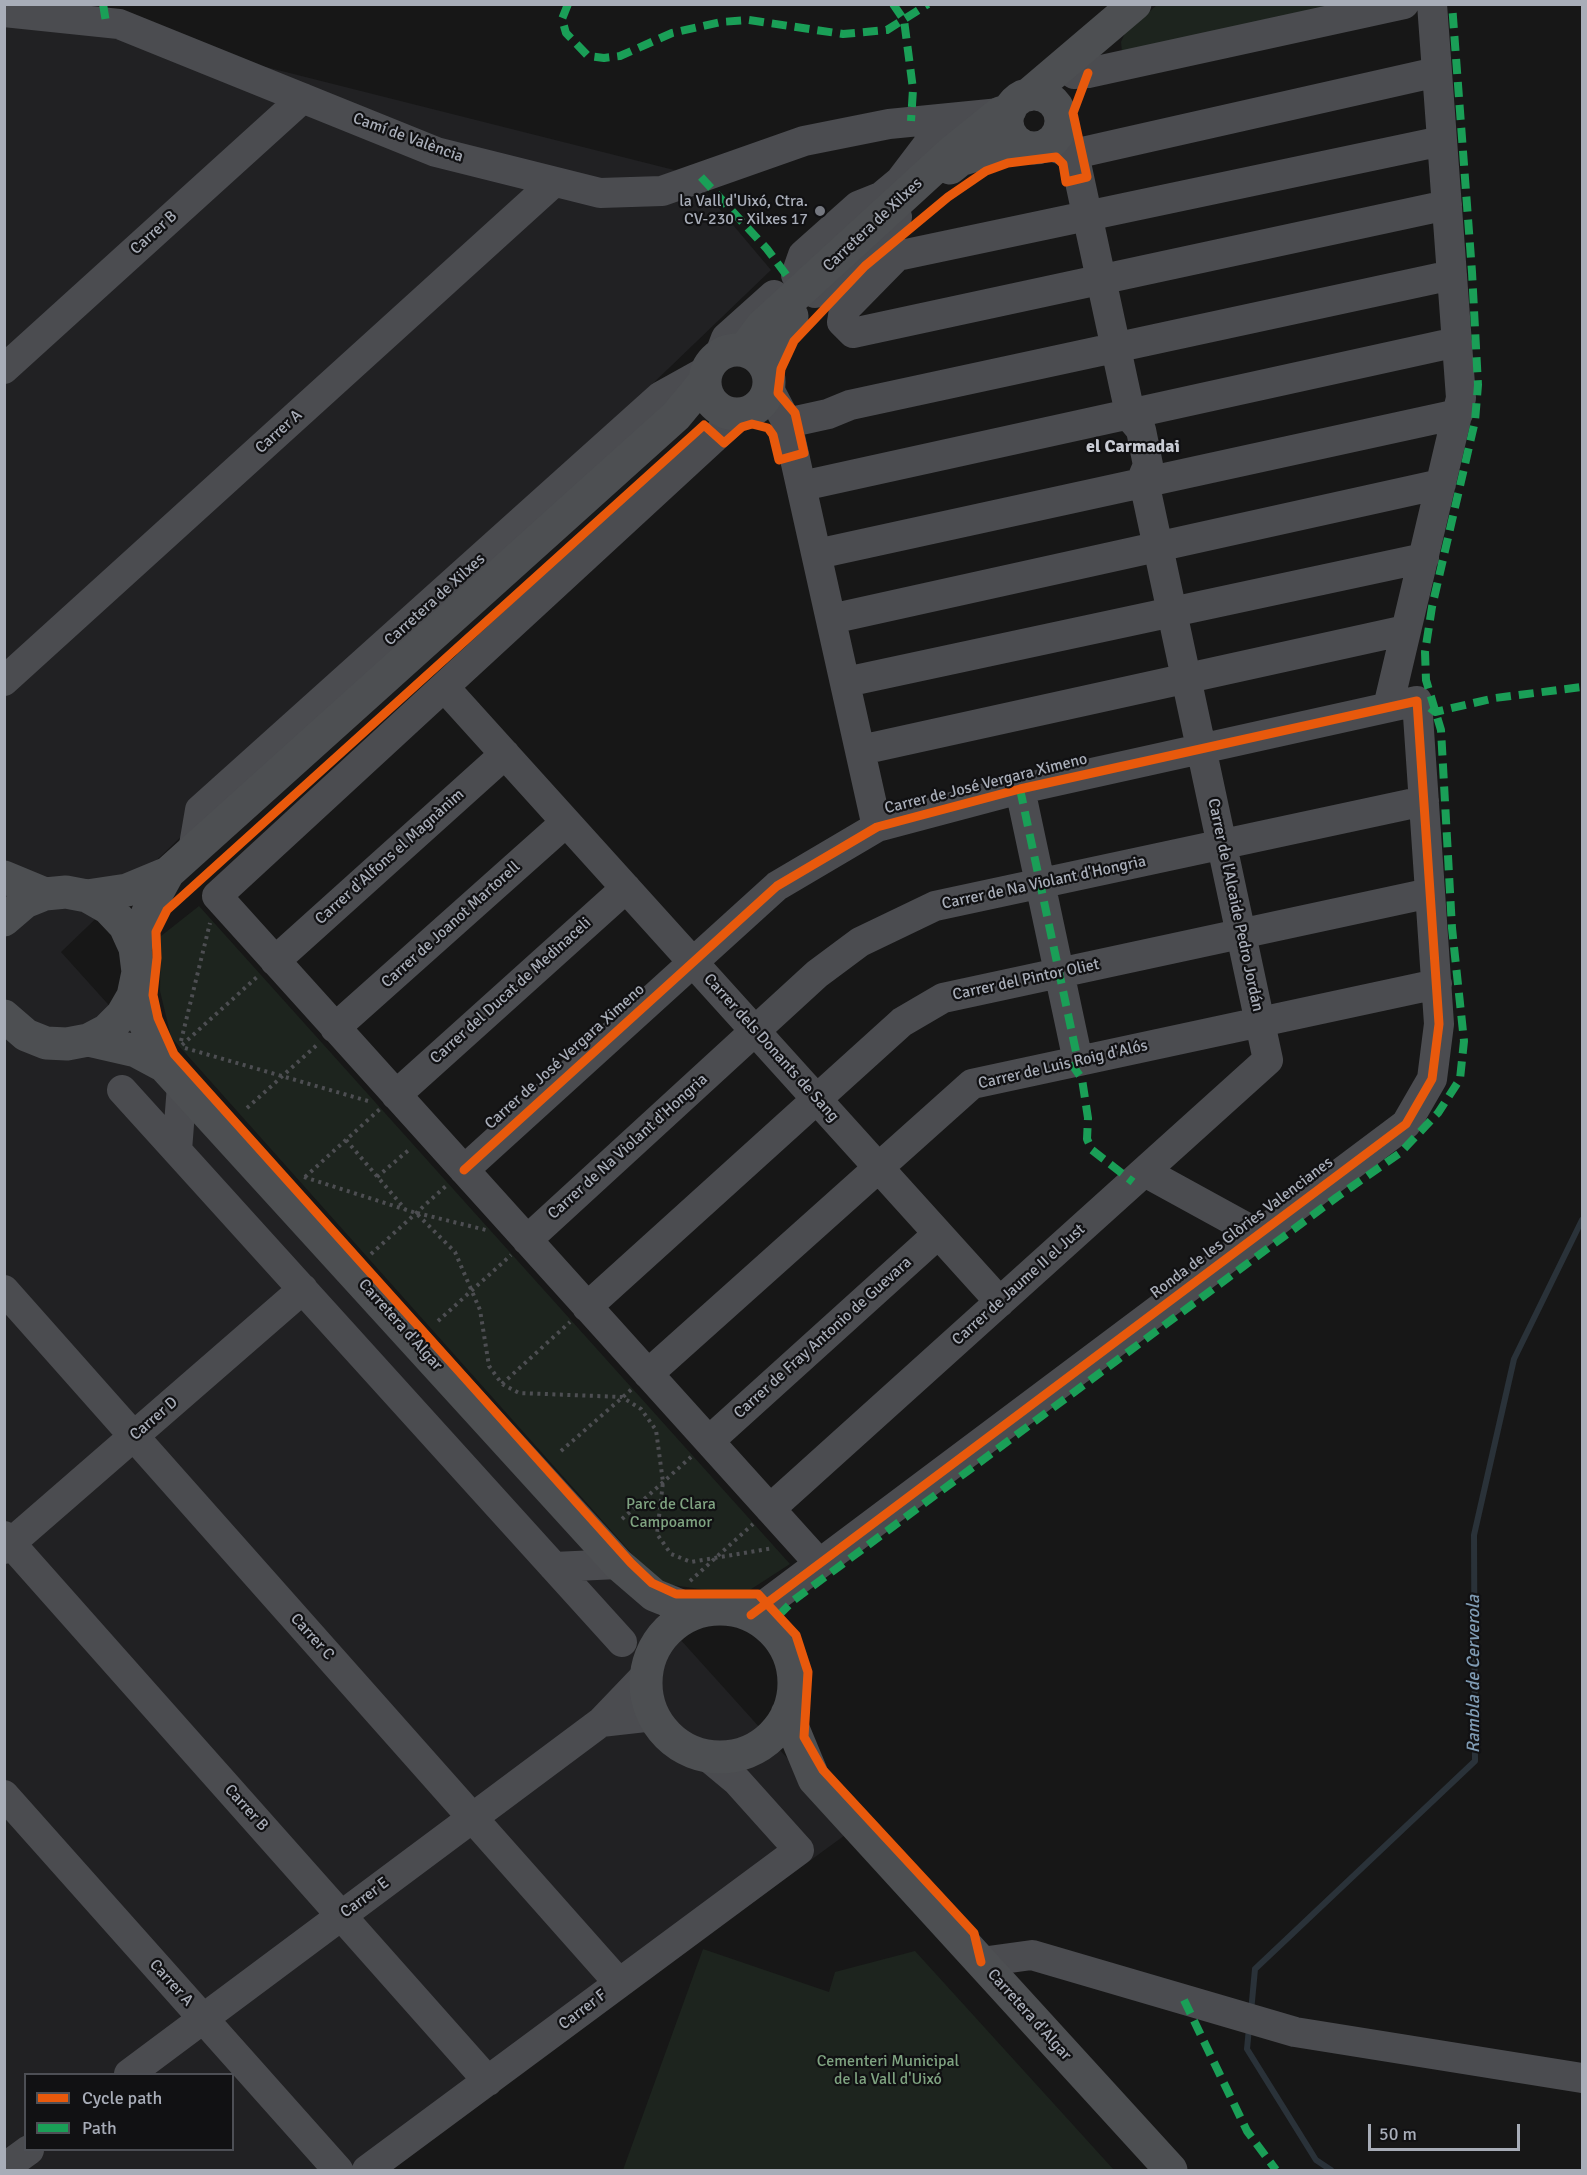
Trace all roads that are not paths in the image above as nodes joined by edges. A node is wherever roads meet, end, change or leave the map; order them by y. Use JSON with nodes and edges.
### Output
{"nodes":[{"id":1,"x":1135,"y":4,"type":"edge"},
{"id":2,"x":1404,"y":4,"type":"edge"},
{"id":3,"x":1432,"y":4,"type":"edge"},
{"id":4,"x":4,"y":12,"type":"edge"},
{"id":5,"x":1080,"y":61,"type":"junction"},
{"id":6,"x":1437,"y":72,"type":"junction"},
{"id":7,"x":303,"y":98,"type":"junction"},
{"id":8,"x":1002,"y":108,"type":"junction"},
{"id":9,"x":888,"y":124,"type":"junction"},
{"id":10,"x":1052,"y":136,"type":"junction"},
{"id":11,"x":1442,"y":141,"type":"junction"},
{"id":12,"x":919,"y":157,"type":"junction"},
{"id":13,"x":553,"y":183,"type":"junction"},
{"id":14,"x":1447,"y":205,"type":"junction"},
{"id":15,"x":890,"y":207,"type":"junction"},
{"id":16,"x":1088,"y":217,"type":"junction"},
{"id":17,"x":1452,"y":275,"type":"junction"},
{"id":18,"x":1101,"y":281,"type":"junction"},
{"id":19,"x":805,"y":284,"type":"junction"},
{"id":20,"x":1457,"y":342,"type":"junction"},
{"id":21,"x":1116,"y":347,"type":"junction"},
{"id":22,"x":4,"y":369,"type":"edge"},
{"id":23,"x":736,"y":382,"type":"junction"},
{"id":24,"x":1458,"y":414,"type":"junction"},
{"id":25,"x":1130,"y":416,"type":"junction"},
{"id":26,"x":787,"y":423,"type":"junction"},
{"id":27,"x":1144,"y":479,"type":"junction"},
{"id":28,"x":1441,"y":484,"type":"junction"},
{"id":29,"x":802,"y":486,"type":"junction"},
{"id":30,"x":1158,"y":547,"type":"junction"},
{"id":31,"x":817,"y":554,"type":"junction"},
{"id":32,"x":1424,"y":558,"type":"junction"},
{"id":33,"x":1172,"y":612,"type":"junction"},
{"id":34,"x":831,"y":619,"type":"junction"},
{"id":35,"x":1406,"y":630,"type":"junction"},
{"id":36,"x":1186,"y":678,"type":"junction"},
{"id":37,"x":4,"y":681,"type":"edge"},
{"id":38,"x":846,"y":682,"type":"junction"},
{"id":39,"x":445,"y":688,"type":"junction"},
{"id":40,"x":1417,"y":701,"type":"joint"},
{"id":41,"x":1388,"y":707,"type":"junction"},
{"id":42,"x":1202,"y":749,"type":"junction"},
{"id":43,"x":861,"y":750,"type":"junction"},
{"id":44,"x":505,"y":754,"type":"junction"},
{"id":45,"x":1020,"y":789,"type":"junction"},
{"id":46,"x":1424,"y":801,"type":"junction"},
{"id":47,"x":566,"y":822,"type":"junction"},
{"id":48,"x":877,"y":826,"type":"junction"},
{"id":49,"x":1222,"y":844,"type":"junction"},
{"id":50,"x":193,"y":851,"type":"junction"},
{"id":51,"x":168,"y":873,"type":"junction"},
{"id":52,"x":4,"y":877,"type":"edge"},
{"id":53,"x":1040,"y":884,"type":"junction"},
{"id":54,"x":626,"y":888,"type":"junction"},
{"id":55,"x":1431,"y":893,"type":"junction"},
{"id":56,"x":45,"y":894,"type":"junction"},
{"id":57,"x":87,"y":896,"type":"junction"},
{"id":58,"x":4,"y":920,"type":"edge"},
{"id":59,"x":1241,"y":933,"type":"junction"},
{"id":60,"x":135,"y":948,"type":"junction"},
{"id":61,"x":275,"y":961,"type":"junction"},
{"id":62,"x":693,"y":962,"type":"junction"},
{"id":63,"x":1059,"y":973,"type":"junction"},
{"id":64,"x":1437,"y":984,"type":"junction"},
{"id":65,"x":133,"y":996,"type":"junction"},
{"id":66,"x":1260,"y":1022,"type":"junction"},
{"id":67,"x":335,"y":1028,"type":"junction"},
{"id":68,"x":12,"y":1031,"type":"edge"},
{"id":69,"x":755,"y":1031,"type":"junction"},
{"id":70,"x":88,"y":1040,"type":"junction"},
{"id":71,"x":1268,"y":1060,"type":"joint"},
{"id":72,"x":1078,"y":1061,"type":"junction"},
{"id":73,"x":175,"y":1066,"type":"junction"},
{"id":74,"x":123,"y":1090,"type":"dead end"},
{"id":75,"x":396,"y":1095,"type":"junction"},
{"id":76,"x":817,"y":1099,"type":"junction"},
{"id":77,"x":177,"y":1150,"type":"junction"},
{"id":78,"x":879,"y":1168,"type":"junction"},
{"id":79,"x":464,"y":1170,"type":"junction"},
{"id":80,"x":1145,"y":1172,"type":"junction"},
{"id":81,"x":938,"y":1234,"type":"junction"},
{"id":82,"x":1258,"y":1234,"type":"junction"},
{"id":83,"x":527,"y":1240,"type":"junction"},
{"id":84,"x":303,"y":1289,"type":"junction"},
{"id":85,"x":4,"y":1290,"type":"edge"},
{"id":86,"x":1000,"y":1302,"type":"junction"},
{"id":87,"x":587,"y":1307,"type":"junction"},
{"id":88,"x":648,"y":1374,"type":"junction"},
{"id":89,"x":134,"y":1436,"type":"junction"},
{"id":90,"x":709,"y":1442,"type":"junction"},
{"id":91,"x":770,"y":1509,"type":"junction"},
{"id":92,"x":7,"y":1543,"type":"edge"},
{"id":93,"x":809,"y":1553,"type":"junction"},
{"id":94,"x":554,"y":1567,"type":"junction"},
{"id":95,"x":621,"y":1568,"type":"junction"},
{"id":96,"x":690,"y":1599,"type":"junction"},
{"id":97,"x":751,"y":1615,"type":"junction"},
{"id":98,"x":622,"y":1642,"type":"dead end"},
{"id":99,"x":650,"y":1662,"type":"junction"},
{"id":100,"x":787,"y":1714,"type":"junction"},
{"id":101,"x":654,"y":1716,"type":"junction"},
{"id":102,"x":601,"y":1722,"type":"junction"},
{"id":103,"x":748,"y":1752,"type":"junction"},
{"id":104,"x":707,"y":1756,"type":"junction"},
{"id":105,"x":814,"y":1779,"type":"junction"},
{"id":106,"x":4,"y":1795,"type":"edge"},
{"id":107,"x":472,"y":1818,"type":"junction"},
{"id":108,"x":341,"y":1916,"type":"junction"},
{"id":109,"x":981,"y":1962,"type":"junction"},
{"id":110,"x":619,"y":1983,"type":"junction"},
{"id":111,"x":203,"y":2019,"type":"junction"},
{"id":112,"x":130,"y":2073,"type":"edge"},
{"id":113,"x":1582,"y":2078,"type":"edge"},
{"id":114,"x":488,"y":2081,"type":"junction"},
{"id":115,"x":28,"y":2151,"type":"edge"},
{"id":116,"x":4,"y":2168,"type":"edge"},
{"id":117,"x":338,"y":2170,"type":"edge"},
{"id":118,"x":367,"y":2170,"type":"edge"},
{"id":119,"x":1171,"y":2170,"type":"edge"}],
"edges":[{"from":1,"to":5,"type":"main road","name":"Carretera de Xilxes"},
{"from":2,"to":5,"type":"street"},
{"from":3,"to":6,"type":"street"},
{"from":4,"to":7,"type":"street","name":"Camí de València"},
{"from":5,"to":8,"type":"main road","name":"Carretera de Xilxes"},
{"from":5,"to":10,"type":"main road"},
{"from":6,"to":10,"type":"street"},
{"from":6,"to":11,"type":"street"},
{"from":7,"to":13,"type":"street","name":"Camí de València"},
{"from":7,"to":22,"type":"street","name":"Carrer B"},
{"from":8,"to":9,"type":"street","name":"Camí de València"},
{"from":8,"to":10,"type":"main road"},
{"from":8,"to":10,"type":"main road"},
{"from":8,"to":12,"type":"street","name":"Carretera de Xilxes"},
{"from":8,"to":23,"type":"main road","name":"Carretera de Xilxes"},
{"from":9,"to":12,"type":"street"},
{"from":9,"to":13,"type":"street","name":"Camí de València"},
{"from":10,"to":15,"type":"main road","name":"Carretera de Xilxes"},
{"from":10,"to":16,"type":"street"},
{"from":11,"to":14,"type":"street"},
{"from":11,"to":16,"type":"street"},
{"from":12,"to":15,"type":"street","name":"Carretera de Xilxes"},
{"from":13,"to":37,"type":"street","name":"Carrer A"},
{"from":14,"to":17,"type":"street"},
{"from":14,"to":18,"type":"street"},
{"from":15,"to":19,"type":"main road","name":"Carretera de Xilxes"},
{"from":16,"to":18,"type":"street"},
{"from":16,"to":18,"type":"street"},
{"from":17,"to":20,"type":"street"},
{"from":17,"to":21,"type":"street"},
{"from":18,"to":21,"type":"street"},
{"from":19,"to":23,"type":"main road","name":"Carretera de Xilxes"},
{"from":19,"to":23,"type":"street","name":"Carretera de Xilxes"},
{"from":20,"to":24,"type":"street"},
{"from":20,"to":25,"type":"street"},
{"from":21,"to":25,"type":"street"},
{"from":21,"to":26,"type":"street"},
{"from":23,"to":26,"type":"street"},
{"from":23,"to":39,"type":"street","name":"Carretera de Xilxes"},
{"from":23,"to":50,"type":"main road","name":"Carretera de Xilxes"},
{"from":23,"to":50,"type":"street","name":"Carretera de Xilxes"},
{"from":24,"to":27,"type":"street"},
{"from":24,"to":28,"type":"street"},
{"from":25,"to":27,"type":"street","name":"Carrer de l'Alcaide Pedro Jordán"},
{"from":25,"to":29,"type":"street"},
{"from":26,"to":29,"type":"street"},
{"from":27,"to":30,"type":"street","name":"Carrer de l'Alcaide Pedro Jordán"},
{"from":27,"to":31,"type":"street"},
{"from":28,"to":30,"type":"street"},
{"from":28,"to":32,"type":"street"},
{"from":29,"to":31,"type":"street"},
{"from":30,"to":33,"type":"street","name":"Carrer de l'Alcaide Pedro Jordán"},
{"from":30,"to":34,"type":"street"},
{"from":31,"to":34,"type":"street"},
{"from":32,"to":33,"type":"street"},
{"from":32,"to":35,"type":"street"},
{"from":33,"to":36,"type":"street","name":"Carrer de l'Alcaide Pedro Jordán"},
{"from":33,"to":38,"type":"street"},
{"from":34,"to":38,"type":"street"},
{"from":35,"to":36,"type":"street"},
{"from":35,"to":41,"type":"street"},
{"from":36,"to":42,"type":"street","name":"Carrer de l'Alcaide Pedro Jordán"},
{"from":36,"to":43,"type":"street"},
{"from":38,"to":43,"type":"street"},
{"from":39,"to":44,"type":"street","name":"Carrer dels Donants de Sang"},
{"from":39,"to":61,"type":"street","name":"Carretera de Xilxes"},
{"from":40,"to":41,"type":"street","name":"Carrer de José Vergara Ximeno"},
{"from":40,"to":46,"type":"street","name":"Ronda de les Glòries Valencianes"},
{"from":41,"to":42,"type":"street","name":"Carrer de José Vergara Ximeno"},
{"from":42,"to":45,"type":"street","name":"Carrer de José Vergara Ximeno"},
{"from":42,"to":49,"type":"street","name":"Carrer de l'Alcaide Pedro Jordán"},
{"from":43,"to":48,"type":"street"},
{"from":44,"to":47,"type":"street","name":"Carrer dels Donants de Sang"},
{"from":44,"to":61,"type":"street","name":"Carrer d'Alfons el Magnànim"},
{"from":45,"to":48,"type":"street","name":"Carrer de José Vergara Ximeno"},
{"from":45,"to":53,"type":"street"},
{"from":46,"to":49,"type":"street","name":"Carrer de Na Violant d'Hongria"},
{"from":46,"to":55,"type":"street","name":"Ronda de les Glòries Valencianes"},
{"from":47,"to":54,"type":"street","name":"Carrer dels Donants de Sang"},
{"from":47,"to":67,"type":"street","name":"Carrer de Joanot Martorell"},
{"from":48,"to":62,"type":"street","name":"Carrer de José Vergara Ximeno"},
{"from":49,"to":53,"type":"street","name":"Carrer de Na Violant d'Hongria"},
{"from":49,"to":59,"type":"street","name":"Carrer de l'Alcaide Pedro Jordán"},
{"from":50,"to":51,"type":"main road","name":"Carretera de Xilxes"},
{"from":51,"to":57,"type":"main road","name":"Carretera de Xilxes"},
{"from":51,"to":60,"type":"main road","name":"Carretera de Xilxes"},
{"from":52,"to":56,"type":"main road"},
{"from":53,"to":63,"type":"street"},
{"from":53,"to":69,"type":"street","name":"Carrer de Na Violant d'Hongria"},
{"from":54,"to":62,"type":"street","name":"Carrer dels Donants de Sang"},
{"from":54,"to":75,"type":"street","name":"Carrer del Ducat de Medinaceli"},
{"from":55,"to":59,"type":"street","name":"Carrer del Pintor Oliet"},
{"from":55,"to":64,"type":"street","name":"Ronda de les Glòries Valencianes"},
{"from":56,"to":57,"type":"main road"},
{"from":56,"to":58,"type":"main road"},
{"from":57,"to":60,"type":"main road"},
{"from":59,"to":63,"type":"street","name":"Carrer del Pintor Oliet"},
{"from":59,"to":66,"type":"street","name":"Carrer de l'Alcaide Pedro Jordán"},
{"from":60,"to":65,"type":"main road"},
{"from":61,"to":67,"type":"street"},
{"from":62,"to":69,"type":"street","name":"Carrer dels Donants de Sang"},
{"from":62,"to":79,"type":"street","name":"Carrer de José Vergara Ximeno"},
{"from":63,"to":72,"type":"street"},
{"from":63,"to":76,"type":"street","name":"Carrer del Pintor Oliet"},
{"from":64,"to":66,"type":"street","name":"Carrer de Luis Roig d'Alós"},
{"from":64,"to":82,"type":"street","name":"Ronda de les Glòries Valencianes"},
{"from":65,"to":70,"type":"main road"},
{"from":65,"to":73,"type":"main road","name":"Carretera d'Algar"},
{"from":66,"to":71,"type":"street","name":"Carrer de l'Alcaide Pedro Jordán"},
{"from":66,"to":72,"type":"street","name":"Carrer de Luis Roig d'Alós"},
{"from":67,"to":75,"type":"street"},
{"from":68,"to":70,"type":"main road"},
{"from":69,"to":76,"type":"street","name":"Carrer dels Donants de Sang"},
{"from":69,"to":83,"type":"street","name":"Carrer de Na Violant d'Hongria"},
{"from":70,"to":73,"type":"main road","name":"Carretera d'Algar"},
{"from":71,"to":80,"type":"street","name":"Carrer de Jaume II el Just"},
{"from":72,"to":78,"type":"street","name":"Carrer de Luis Roig d'Alós"},
{"from":73,"to":77,"type":"street","name":"Carretera d'Algar"},
{"from":73,"to":95,"type":"main road","name":"Carretera d'Algar"},
{"from":74,"to":77,"type":"street"},
{"from":75,"to":79,"type":"street"},
{"from":76,"to":78,"type":"street","name":"Carrer dels Donants de Sang"},
{"from":76,"to":87,"type":"street","name":"Carrer del Pintor Oliet"},
{"from":77,"to":84,"type":"street"},
{"from":78,"to":81,"type":"street","name":"Carrer dels Donants de Sang"},
{"from":78,"to":88,"type":"street","name":"Carrer de Luis Roig d'Alós"},
{"from":79,"to":83,"type":"street"},
{"from":80,"to":82,"type":"street"},
{"from":80,"to":86,"type":"street","name":"Carrer de Jaume II el Just"},
{"from":81,"to":86,"type":"street","name":"Carrer dels Donants de Sang"},
{"from":81,"to":90,"type":"street","name":"Carrer de Fray Antonio de Guevara"},
{"from":82,"to":93,"type":"street","name":"Ronda de les Glòries Valencianes"},
{"from":83,"to":87,"type":"street"},
{"from":84,"to":89,"type":"street","name":"Carrer D"},
{"from":84,"to":94,"type":"street"},
{"from":85,"to":89,"type":"street","name":"Carrer C"},
{"from":86,"to":91,"type":"street","name":"Carrer de Jaume II el Just"},
{"from":87,"to":88,"type":"street"},
{"from":88,"to":90,"type":"street"},
{"from":89,"to":92,"type":"street","name":"Carrer D"},
{"from":89,"to":107,"type":"street","name":"Carrer C"},
{"from":90,"to":91,"type":"street"},
{"from":91,"to":93,"type":"street"},
{"from":92,"to":108,"type":"street","name":"Carrer B"},
{"from":93,"to":97,"type":"street","name":"Ronda de les Glòries Valencianes"},
{"from":94,"to":95,"type":"street"},
{"from":94,"to":98,"type":"street"},
{"from":95,"to":96,"type":"main road","name":"Carretera d'Algar"},
{"from":95,"to":99,"type":"main road","name":"Carretera d'Algar"},
{"from":96,"to":97,"type":"main road"},
{"from":96,"to":99,"type":"main road"},
{"from":97,"to":100,"type":"main road"},
{"from":99,"to":101,"type":"main road"},
{"from":99,"to":102,"type":"street","name":"Carrer E"},
{"from":100,"to":103,"type":"main road"},
{"from":100,"to":105,"type":"main road","name":"Carretera d'Algar"},
{"from":101,"to":102,"type":"street"},
{"from":101,"to":104,"type":"main road"},
{"from":102,"to":107,"type":"street","name":"Carrer E"},
{"from":103,"to":104,"type":"main road"},
{"from":103,"to":105,"type":"main road","name":"Carretera d'Algar"},
{"from":104,"to":110,"type":"street","name":"Carrer F"},
{"from":105,"to":109,"type":"main road","name":"Carretera d'Algar"},
{"from":106,"to":111,"type":"street","name":"Carrer A"},
{"from":107,"to":108,"type":"street","name":"Carrer E"},
{"from":107,"to":110,"type":"street","name":"Carrer C"},
{"from":108,"to":111,"type":"street","name":"Carrer E"},
{"from":108,"to":114,"type":"street","name":"Carrer B"},
{"from":109,"to":113,"type":"street"},
{"from":109,"to":119,"type":"main road","name":"Carretera d'Algar"},
{"from":110,"to":114,"type":"street","name":"Carrer F"},
{"from":111,"to":112,"type":"street","name":"Carrer E"},
{"from":111,"to":117,"type":"street","name":"Carrer A"},
{"from":114,"to":118,"type":"street","name":"Carrer F"},
{"from":115,"to":116,"type":"street"}]}
